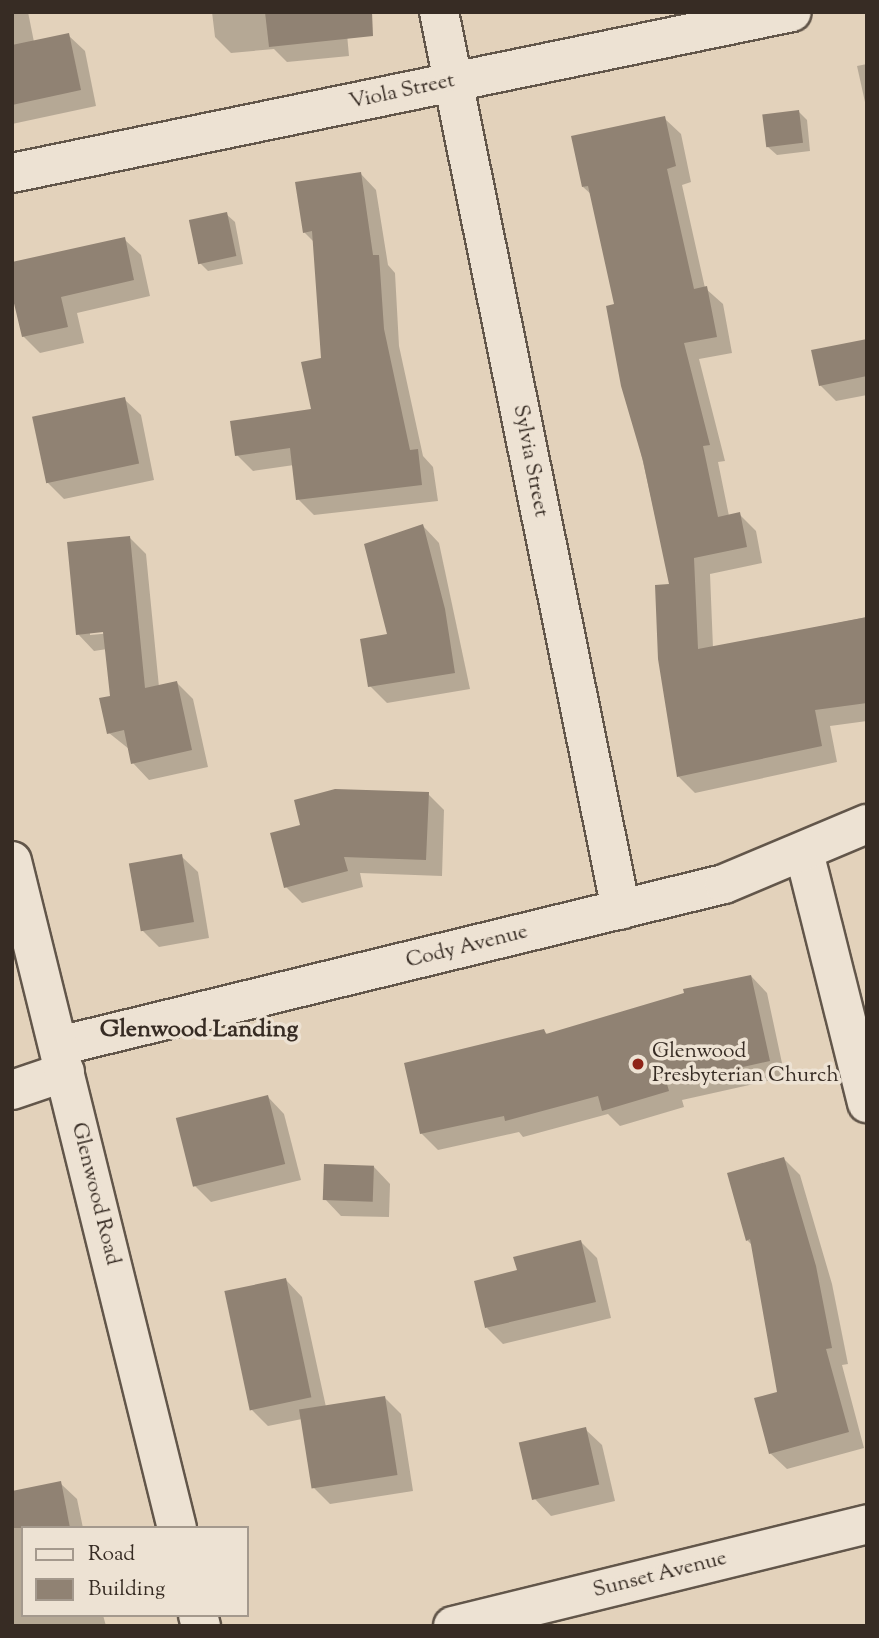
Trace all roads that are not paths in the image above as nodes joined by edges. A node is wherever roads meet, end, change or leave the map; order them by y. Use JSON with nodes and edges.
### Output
{"nodes":[{"id":1,"x":439,"y":12,"type":"edge"},
{"id":2,"x":792,"y":12,"type":"edge"},
{"id":3,"x":453,"y":82,"type":"junction"},
{"id":4,"x":12,"y":173,"type":"edge"},
{"id":5,"x":867,"y":824,"type":"edge"},
{"id":6,"x":804,"y":852,"type":"junction"},
{"id":7,"x":12,"y":861,"type":"edge"},
{"id":8,"x":621,"y":910,"type":"junction"},
{"id":9,"x":62,"y":1059,"type":"junction"},
{"id":10,"x":12,"y":1090,"type":"edge"},
{"id":11,"x":867,"y":1103,"type":"edge"},
{"id":12,"x":867,"y":1524,"type":"edge"},
{"id":13,"x":177,"y":1526,"type":"edge"},
{"id":14,"x":453,"y":1626,"type":"edge"}],
"edges":[{"from":1,"to":3,"type":"street","name":"Sylvia Street"},
{"from":2,"to":3,"type":"street","name":"Viola Street"},
{"from":3,"to":4,"type":"street","name":"Viola Street"},
{"from":3,"to":8,"type":"street","name":"Sylvia Street"},
{"from":5,"to":6,"type":"street","name":"Cody Avenue"},
{"from":6,"to":8,"type":"street","name":"Cody Avenue"},
{"from":6,"to":11,"type":"street"},
{"from":7,"to":9,"type":"street","name":"Glenwood Road"},
{"from":8,"to":9,"type":"street","name":"Cody Avenue"},
{"from":9,"to":10,"type":"street","name":"Cody Avenue"},
{"from":9,"to":13,"type":"street","name":"Glenwood Road"},
{"from":12,"to":14,"type":"street","name":"Sunset Avenue"}]}
